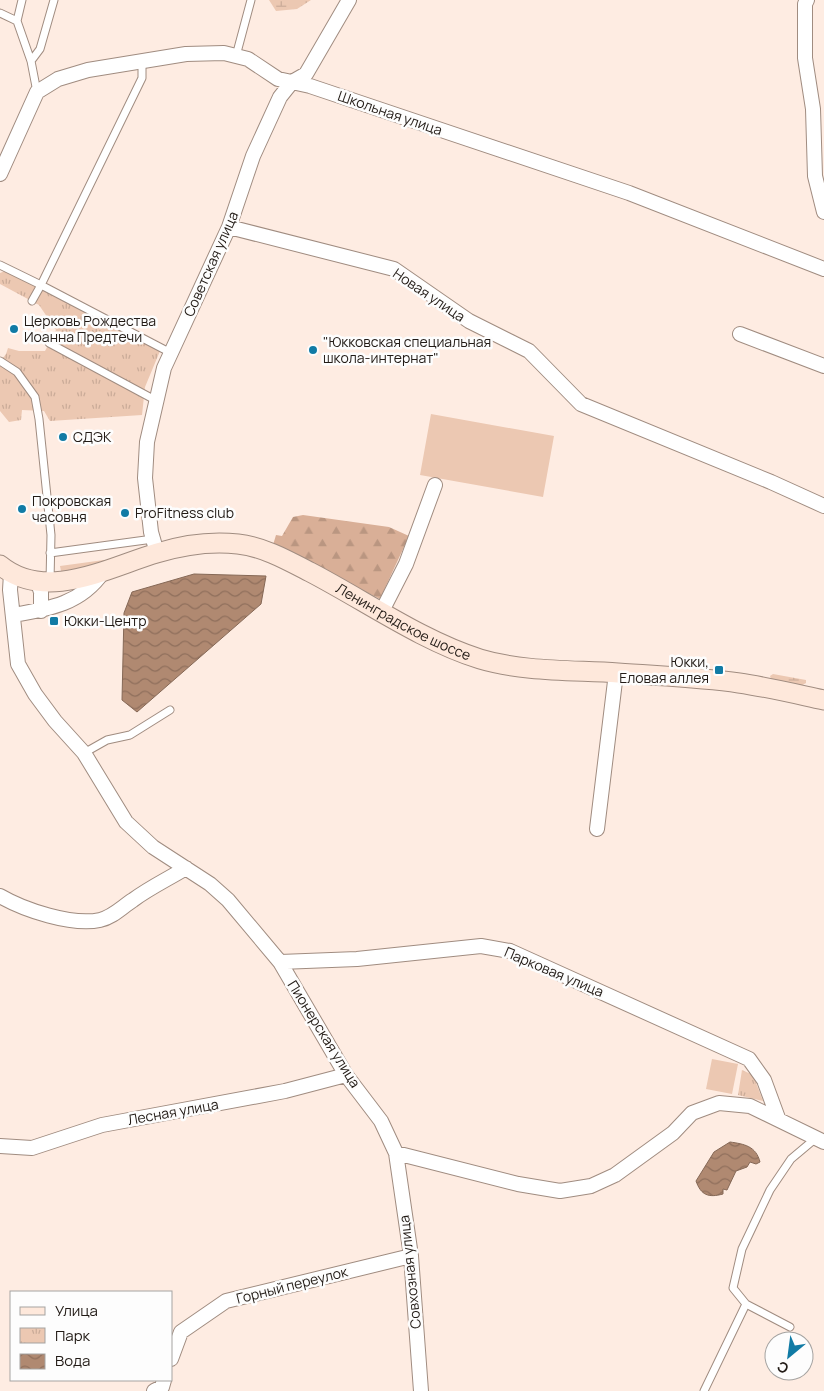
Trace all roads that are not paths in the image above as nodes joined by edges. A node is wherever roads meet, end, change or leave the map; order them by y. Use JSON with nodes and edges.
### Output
{"nodes":[{"id":1,"x":22,"y":0,"type":"edge"},
{"id":2,"x":54,"y":0,"type":"edge"},
{"id":3,"x":251,"y":0,"type":"edge"},
{"id":4,"x":349,"y":0,"type":"edge"},
{"id":5,"x":807,"y":0,"type":"edge"},
{"id":6,"x":0,"y":14,"type":"edge"},
{"id":7,"x":17,"y":21,"type":"junction"},
{"id":8,"x":236,"y":56,"type":"junction"},
{"id":9,"x":31,"y":61,"type":"junction"},
{"id":10,"x":142,"y":61,"type":"junction"},
{"id":11,"x":292,"y":82,"type":"junction"},
{"id":12,"x":37,"y":92,"type":"junction"},
{"id":13,"x":0,"y":174,"type":"edge"},
{"id":14,"x":824,"y":212,"type":"edge"},
{"id":15,"x":229,"y":227,"type":"junction"},
{"id":16,"x":0,"y":265,"type":"edge"},
{"id":17,"x":824,"y":269,"type":"edge"},
{"id":18,"x":41,"y":285,"type":"junction"},
{"id":19,"x":32,"y":301,"type":"dead end"},
{"id":20,"x":740,"y":334,"type":"dead end"},
{"id":21,"x":50,"y":343,"type":"dead end"},
{"id":22,"x":171,"y":353,"type":"junction"},
{"id":23,"x":0,"y":360,"type":"edge"},
{"id":24,"x":824,"y":366,"type":"edge"},
{"id":25,"x":156,"y":401,"type":"junction"},
{"id":26,"x":435,"y":485,"type":"dead end"},
{"id":27,"x":824,"y":506,"type":"edge"},
{"id":28,"x":155,"y":546,"type":"junction"},
{"id":29,"x":50,"y":553,"type":"junction"},
{"id":30,"x":5,"y":569,"type":"edge"},
{"id":31,"x":103,"y":572,"type":"junction"},
{"id":32,"x":43,"y":581,"type":"junction"},
{"id":33,"x":41,"y":611,"type":"junction"},
{"id":34,"x":382,"y":611,"type":"junction"},
{"id":35,"x":13,"y":616,"type":"junction"},
{"id":36,"x":616,"y":673,"type":"junction"},
{"id":37,"x":824,"y":700,"type":"edge"},
{"id":38,"x":170,"y":710,"type":"dead end"},
{"id":39,"x":84,"y":753,"type":"junction"},
{"id":40,"x":597,"y":829,"type":"dead end"},
{"id":41,"x":186,"y":868,"type":"junction"},
{"id":42,"x":0,"y":896,"type":"edge"},
{"id":43,"x":280,"y":962,"type":"junction"},
{"id":44,"x":346,"y":1074,"type":"junction"},
{"id":45,"x":778,"y":1118,"type":"junction"},
{"id":46,"x":820,"y":1140,"type":"edge"},
{"id":47,"x":0,"y":1146,"type":"edge"},
{"id":48,"x":396,"y":1153,"type":"junction"},
{"id":49,"x":411,"y":1256,"type":"junction"},
{"id":50,"x":746,"y":1304,"type":"junction"},
{"id":51,"x":790,"y":1327,"type":"dead end"},
{"id":52,"x":172,"y":1356,"type":"edge"},
{"id":53,"x":164,"y":1381,"type":"edge"},
{"id":54,"x":154,"y":1391,"type":"edge"},
{"id":55,"x":421,"y":1391,"type":"edge"},
{"id":56,"x":704,"y":1391,"type":"edge"}],
"edges":[{"from":1,"to":7,"type":"lane"},
{"from":2,"to":9,"type":"lane"},
{"from":3,"to":8,"type":"lane"},
{"from":4,"to":11,"type":"street","name":"Советская улица"},
{"from":5,"to":14,"type":"street"},
{"from":6,"to":7,"type":"lane"},
{"from":7,"to":9,"type":"lane"},
{"from":8,"to":10,"type":"street","name":"Школьная улица"},
{"from":8,"to":11,"type":"street","name":"Школьная улица"},
{"from":9,"to":12,"type":"lane"},
{"from":10,"to":12,"type":"street","name":"Школьная улица"},
{"from":10,"to":18,"type":"lane"},
{"from":11,"to":15,"type":"street","name":"Советская улица"},
{"from":11,"to":17,"type":"street","name":"Школьная улица"},
{"from":12,"to":13,"type":"street"},
{"from":15,"to":22,"type":"street","name":"Советская улица"},
{"from":15,"to":27,"type":"street","name":"Новая улица"},
{"from":16,"to":18,"type":"lane"},
{"from":18,"to":19,"type":"lane"},
{"from":18,"to":22,"type":"lane"},
{"from":20,"to":24,"type":"street"},
{"from":21,"to":25,"type":"lane"},
{"from":22,"to":25,"type":"street","name":"Советская улица"},
{"from":23,"to":29,"type":"lane"},
{"from":25,"to":28,"type":"street","name":"Советская улица"},
{"from":26,"to":34,"type":"street"},
{"from":28,"to":29,"type":"lane"},
{"from":28,"to":31,"type":"main road","name":"Ленинградское шоссе"},
{"from":28,"to":34,"type":"main road","name":"Ленинградское шоссе"},
{"from":29,"to":32,"type":"lane"},
{"from":30,"to":32,"type":"main road","name":"Ленинградское шоссе"},
{"from":30,"to":35,"type":"street","name":"Пионерская улица"},
{"from":31,"to":32,"type":"main road","name":"Ленинградское шоссе"},
{"from":31,"to":33,"type":"street"},
{"from":32,"to":33,"type":"street"},
{"from":33,"to":35,"type":"street"},
{"from":34,"to":36,"type":"main road","name":"Ленинградское шоссе"},
{"from":35,"to":39,"type":"street","name":"Пионерская улица"},
{"from":36,"to":37,"type":"main road","name":"Ленинградское шоссе"},
{"from":36,"to":40,"type":"street"},
{"from":38,"to":39,"type":"lane"},
{"from":39,"to":41,"type":"street","name":"Пионерская улица"},
{"from":41,"to":42,"type":"street"},
{"from":41,"to":43,"type":"street","name":"Пионерская улица"},
{"from":43,"to":44,"type":"street","name":"Пионерская улица"},
{"from":43,"to":45,"type":"street","name":"Парковая улица"},
{"from":44,"to":47,"type":"street","name":"Лесная улица"},
{"from":44,"to":48,"type":"street","name":"Пионерская улица"},
{"from":45,"to":46,"type":"street"},
{"from":45,"to":48,"type":"street"},
{"from":46,"to":50,"type":"lane"},
{"from":48,"to":49,"type":"street","name":"Совхозная улица"},
{"from":49,"to":52,"type":"street","name":"Горный переулок"},
{"from":49,"to":55,"type":"street","name":"Совхозная улица"},
{"from":50,"to":51,"type":"lane"},
{"from":50,"to":56,"type":"lane"},
{"from":53,"to":54,"type":"street"}]}
